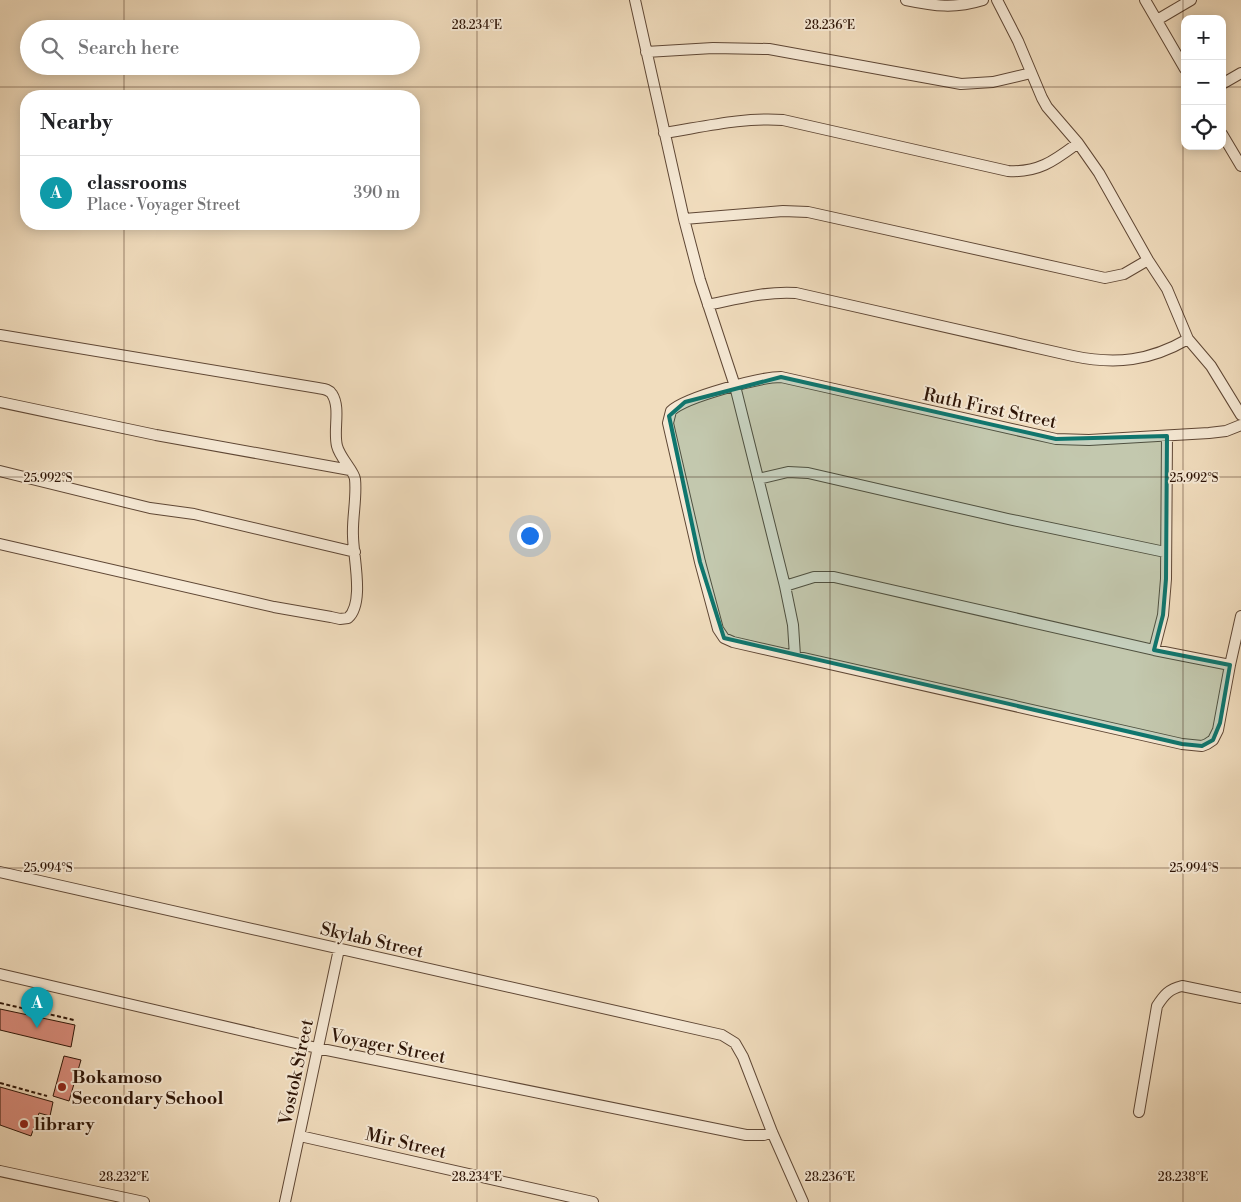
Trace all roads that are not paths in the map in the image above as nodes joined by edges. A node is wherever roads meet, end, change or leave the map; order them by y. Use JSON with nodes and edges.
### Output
{"nodes":[{"id":1,"x":635,"y":0,"type":"edge"},
{"id":2,"x":906,"y":0,"type":"edge"},
{"id":3,"x":983,"y":0,"type":"edge"},
{"id":4,"x":997,"y":0,"type":"edge"},
{"id":5,"x":1145,"y":0,"type":"edge"},
{"id":6,"x":1191,"y":0,"type":"edge"},
{"id":7,"x":1157,"y":20,"type":"junction"},
{"id":8,"x":646,"y":52,"type":"junction"},
{"id":9,"x":1181,"y":62,"type":"edge"},
{"id":10,"x":1031,"y":72,"type":"junction"},
{"id":11,"x":1241,"y":73,"type":"edge"},
{"id":12,"x":1226,"y":82,"type":"edge"},
{"id":13,"x":664,"y":133,"type":"junction"},
{"id":14,"x":1226,"y":141,"type":"edge"},
{"id":15,"x":1078,"y":143,"type":"junction"},
{"id":16,"x":1241,"y":166,"type":"edge"},
{"id":17,"x":684,"y":219,"type":"junction"},
{"id":18,"x":1148,"y":260,"type":"junction"},
{"id":19,"x":708,"y":305,"type":"junction"},
{"id":20,"x":0,"y":335,"type":"edge"},
{"id":21,"x":1188,"y":338,"type":"junction"},
{"id":22,"x":735,"y":386,"type":"junction"},
{"id":23,"x":0,"y":402,"type":"edge"},
{"id":24,"x":1241,"y":415,"type":"edge"},
{"id":25,"x":1241,"y":425,"type":"edge"},
{"id":26,"x":1167,"y":436,"type":"junction"},
{"id":27,"x":350,"y":470,"type":"junction"},
{"id":28,"x":0,"y":471,"type":"edge"},
{"id":29,"x":758,"y":479,"type":"junction"},
{"id":30,"x":0,"y":544,"type":"edge"},
{"id":31,"x":354,"y":552,"type":"junction"},
{"id":32,"x":1165,"y":552,"type":"junction"},
{"id":33,"x":785,"y":586,"type":"junction"},
{"id":34,"x":1241,"y":616,"type":"edge"},
{"id":35,"x":1154,"y":650,"type":"junction"},
{"id":36,"x":794,"y":656,"type":"junction"},
{"id":37,"x":1230,"y":665,"type":"junction"},
{"id":38,"x":0,"y":872,"type":"edge"},
{"id":39,"x":340,"y":949,"type":"junction"},
{"id":40,"x":0,"y":974,"type":"edge"},
{"id":41,"x":1241,"y":998,"type":"edge"},
{"id":42,"x":317,"y":1048,"type":"junction"},
{"id":43,"x":1139,"y":1112,"type":"dead end"},
{"id":44,"x":772,"y":1132,"type":"junction"},
{"id":45,"x":300,"y":1136,"type":"junction"},
{"id":46,"x":0,"y":1171,"type":"edge"},
{"id":47,"x":144,"y":1202,"type":"edge"},
{"id":48,"x":285,"y":1202,"type":"edge"},
{"id":49,"x":593,"y":1202,"type":"edge"},
{"id":50,"x":803,"y":1202,"type":"edge"}],
"edges":[{"from":1,"to":8,"type":"street"},
{"from":2,"to":3,"type":"street"},
{"from":4,"to":10,"type":"street"},
{"from":5,"to":7,"type":"street"},
{"from":6,"to":7,"type":"street"},
{"from":7,"to":9,"type":"street"},
{"from":8,"to":10,"type":"street"},
{"from":8,"to":13,"type":"street"},
{"from":10,"to":15,"type":"street"},
{"from":11,"to":12,"type":"street"},
{"from":13,"to":15,"type":"street"},
{"from":13,"to":17,"type":"street"},
{"from":14,"to":16,"type":"street"},
{"from":15,"to":18,"type":"street"},
{"from":17,"to":18,"type":"street"},
{"from":17,"to":19,"type":"street"},
{"from":18,"to":21,"type":"street"},
{"from":19,"to":21,"type":"street"},
{"from":19,"to":22,"type":"street"},
{"from":20,"to":27,"type":"street"},
{"from":21,"to":24,"type":"street"},
{"from":22,"to":26,"type":"street","name":"Ruth First Street"},
{"from":22,"to":29,"type":"street"},
{"from":22,"to":36,"type":"street","name":"Ruth First Street"},
{"from":23,"to":27,"type":"street"},
{"from":25,"to":26,"type":"street","name":"Ruth First Street"},
{"from":26,"to":32,"type":"street"},
{"from":27,"to":31,"type":"street"},
{"from":28,"to":31,"type":"street"},
{"from":29,"to":32,"type":"street"},
{"from":29,"to":33,"type":"street"},
{"from":30,"to":31,"type":"street"},
{"from":32,"to":35,"type":"street"},
{"from":33,"to":35,"type":"street"},
{"from":33,"to":36,"type":"street"},
{"from":34,"to":37,"type":"street"},
{"from":35,"to":37,"type":"street"},
{"from":36,"to":37,"type":"street","name":"Ruth First Street"},
{"from":38,"to":39,"type":"street","name":"Skylab Street"},
{"from":39,"to":42,"type":"street","name":"Vostok Street"},
{"from":39,"to":44,"type":"street","name":"Skylab Street"},
{"from":40,"to":42,"type":"street","name":"Voyager Street"},
{"from":41,"to":43,"type":"street"},
{"from":42,"to":44,"type":"street","name":"Voyager Street"},
{"from":42,"to":45,"type":"street","name":"Vostok Street"},
{"from":44,"to":50,"type":"street"},
{"from":45,"to":48,"type":"street","name":"Vostok Street"},
{"from":45,"to":49,"type":"street","name":"Mir Street"},
{"from":46,"to":47,"type":"street"}]}
